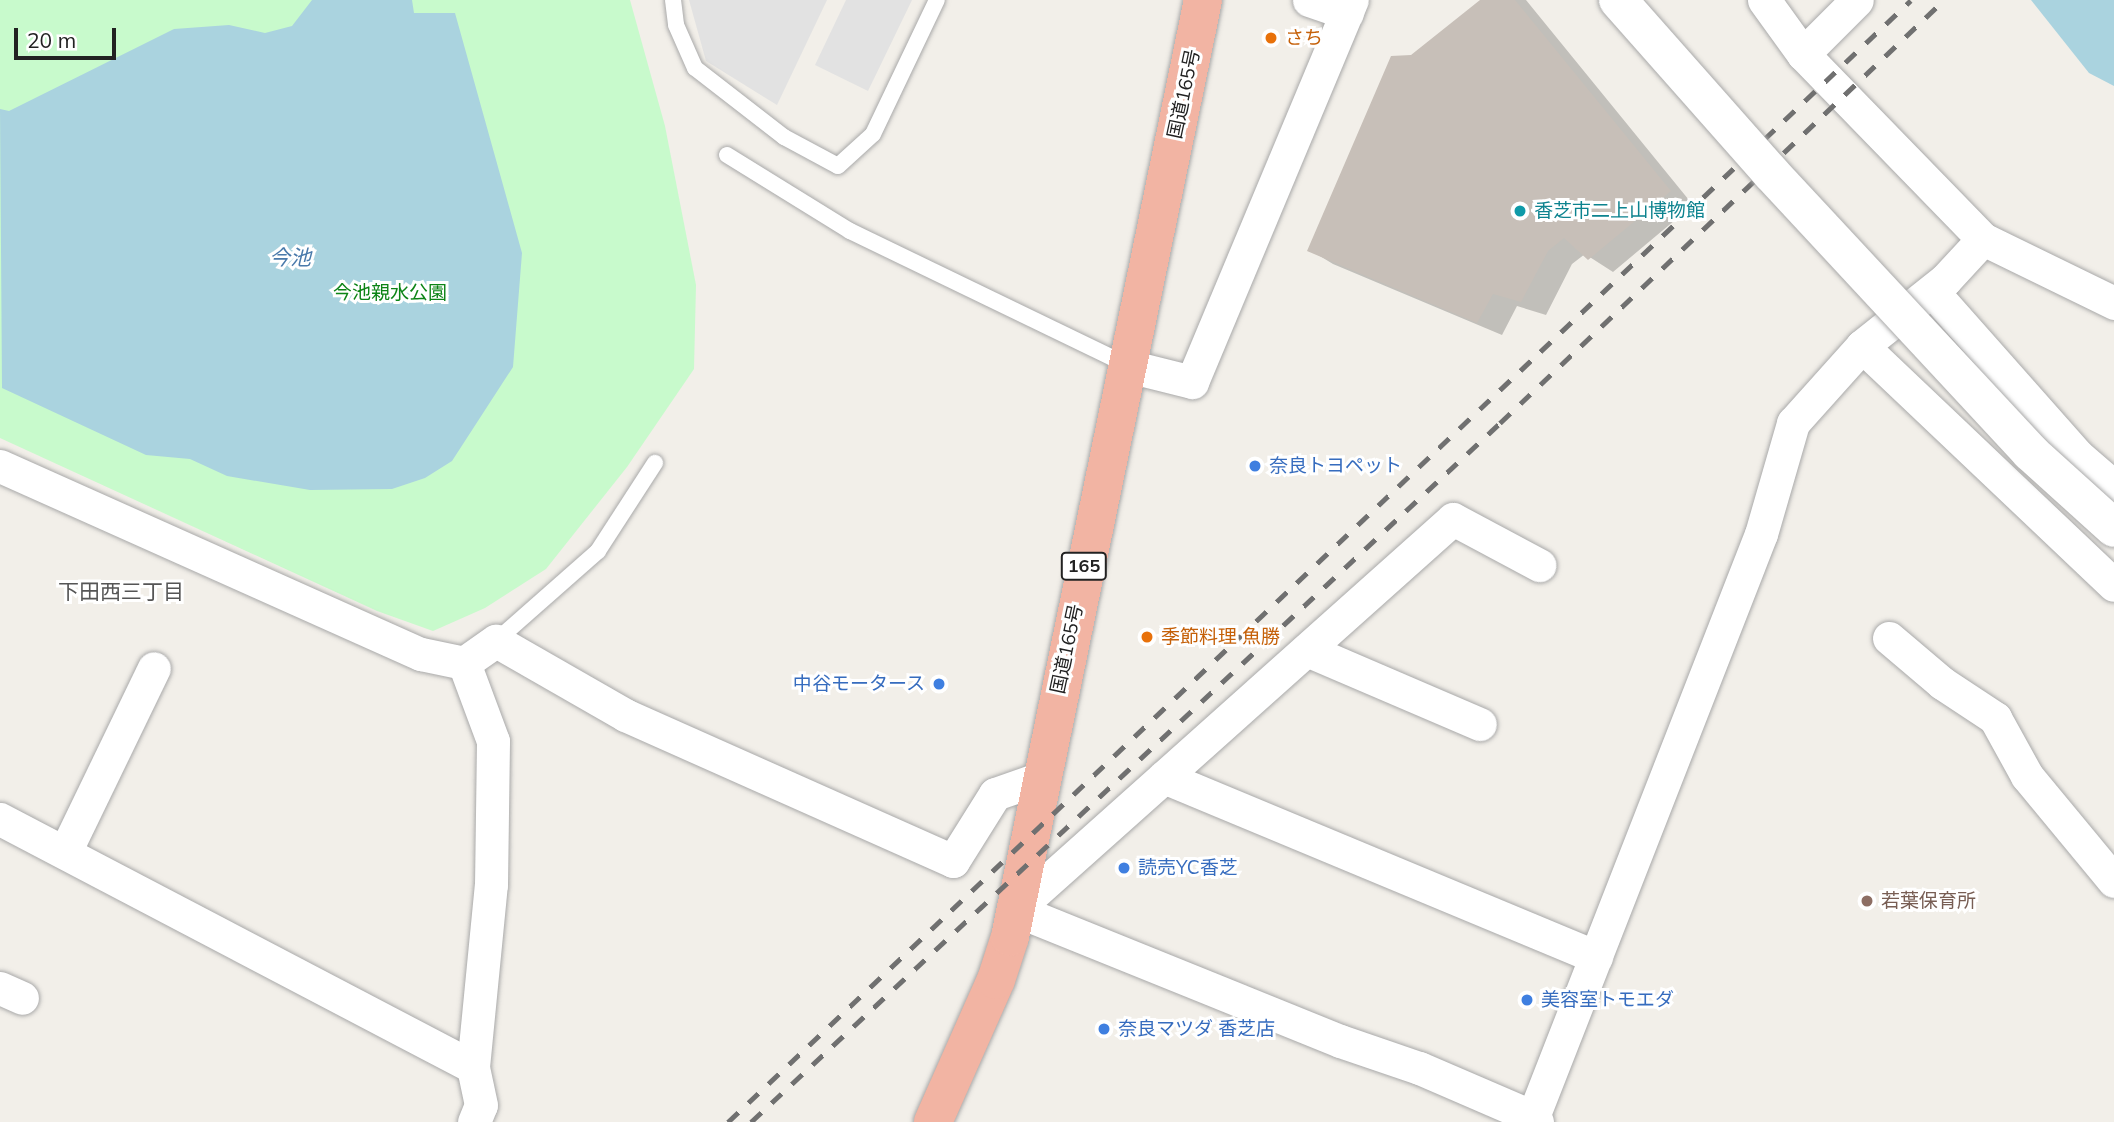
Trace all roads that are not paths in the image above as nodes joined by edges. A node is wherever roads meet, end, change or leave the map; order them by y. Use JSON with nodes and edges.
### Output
{"nodes":[{"id":1,"x":673,"y":0,"type":"edge"},
{"id":2,"x":937,"y":0,"type":"edge"},
{"id":3,"x":1203,"y":0,"type":"edge"},
{"id":4,"x":1309,"y":0,"type":"edge"},
{"id":5,"x":1618,"y":0,"type":"edge"},
{"id":6,"x":1764,"y":0,"type":"edge"},
{"id":7,"x":1857,"y":0,"type":"edge"},
{"id":8,"x":1349,"y":6,"type":"edge"},
{"id":9,"x":1802,"y":54,"type":"junction"},
{"id":10,"x":727,"y":155,"type":"dead end"},
{"id":11,"x":1983,"y":239,"type":"junction"},
{"id":12,"x":1932,"y":291,"type":"junction"},
{"id":13,"x":2114,"y":303,"type":"edge"},
{"id":14,"x":1862,"y":346,"type":"junction"},
{"id":15,"x":1128,"y":366,"type":"junction"},
{"id":16,"x":654,"y":463,"type":"dead end"},
{"id":17,"x":0,"y":466,"type":"edge"},
{"id":18,"x":2114,"y":487,"type":"edge"},
{"id":19,"x":2114,"y":528,"type":"edge"},
{"id":20,"x":1539,"y":565,"type":"dead end"},
{"id":21,"x":2114,"y":585,"type":"edge"},
{"id":22,"x":1889,"y":638,"type":"dead end"},
{"id":23,"x":496,"y":641,"type":"junction"},
{"id":24,"x":1307,"y":650,"type":"junction"},
{"id":25,"x":464,"y":663,"type":"junction"},
{"id":26,"x":154,"y":668,"type":"dead end"},
{"id":27,"x":1479,"y":724,"type":"dead end"},
{"id":28,"x":1164,"y":777,"type":"junction"},
{"id":29,"x":1041,"y":778,"type":"junction"},
{"id":30,"x":0,"y":819,"type":"edge"},
{"id":31,"x":65,"y":852,"type":"junction"},
{"id":32,"x":2114,"y":881,"type":"edge"},
{"id":33,"x":1015,"y":910,"type":"junction"},
{"id":34,"x":1596,"y":957,"type":"junction"},
{"id":35,"x":473,"y":1067,"type":"junction"},
{"id":36,"x":1534,"y":1120,"type":"edge"},
{"id":37,"x":474,"y":1122,"type":"edge"},
{"id":38,"x":933,"y":1122,"type":"edge"}],
"edges":[{"from":1,"to":2,"type":"lane"},
{"from":3,"to":15,"type":"highway","name":"国道165号","number":"165"},
{"from":4,"to":8,"type":"street"},
{"from":5,"to":19,"type":"street","bridge":true},
{"from":6,"to":9,"type":"street"},
{"from":7,"to":9,"type":"street"},
{"from":8,"to":15,"type":"street"},
{"from":9,"to":11,"type":"street"},
{"from":10,"to":15,"type":"lane"},
{"from":11,"to":12,"type":"street"},
{"from":11,"to":13,"type":"street"},
{"from":12,"to":14,"type":"street"},
{"from":12,"to":18,"type":"street"},
{"from":14,"to":21,"type":"street"},
{"from":14,"to":34,"type":"street"},
{"from":15,"to":29,"type":"highway","name":"国道165号","number":"165"},
{"from":16,"to":23,"type":"lane"},
{"from":17,"to":25,"type":"street"},
{"from":20,"to":24,"type":"street"},
{"from":22,"to":32,"type":"street"},
{"from":23,"to":25,"type":"street"},
{"from":23,"to":29,"type":"street"},
{"from":24,"to":27,"type":"street"},
{"from":24,"to":28,"type":"street"},
{"from":25,"to":35,"type":"street"},
{"from":26,"to":31,"type":"street"},
{"from":28,"to":33,"type":"street"},
{"from":28,"to":34,"type":"street"},
{"from":29,"to":33,"type":"highway","name":"国道165号","number":"165"},
{"from":30,"to":31,"type":"street"},
{"from":31,"to":35,"type":"street"},
{"from":33,"to":36,"type":"street"},
{"from":33,"to":38,"type":"highway","name":"国道165号","number":"165"},
{"from":34,"to":36,"type":"street"},
{"from":35,"to":37,"type":"street"}]}
